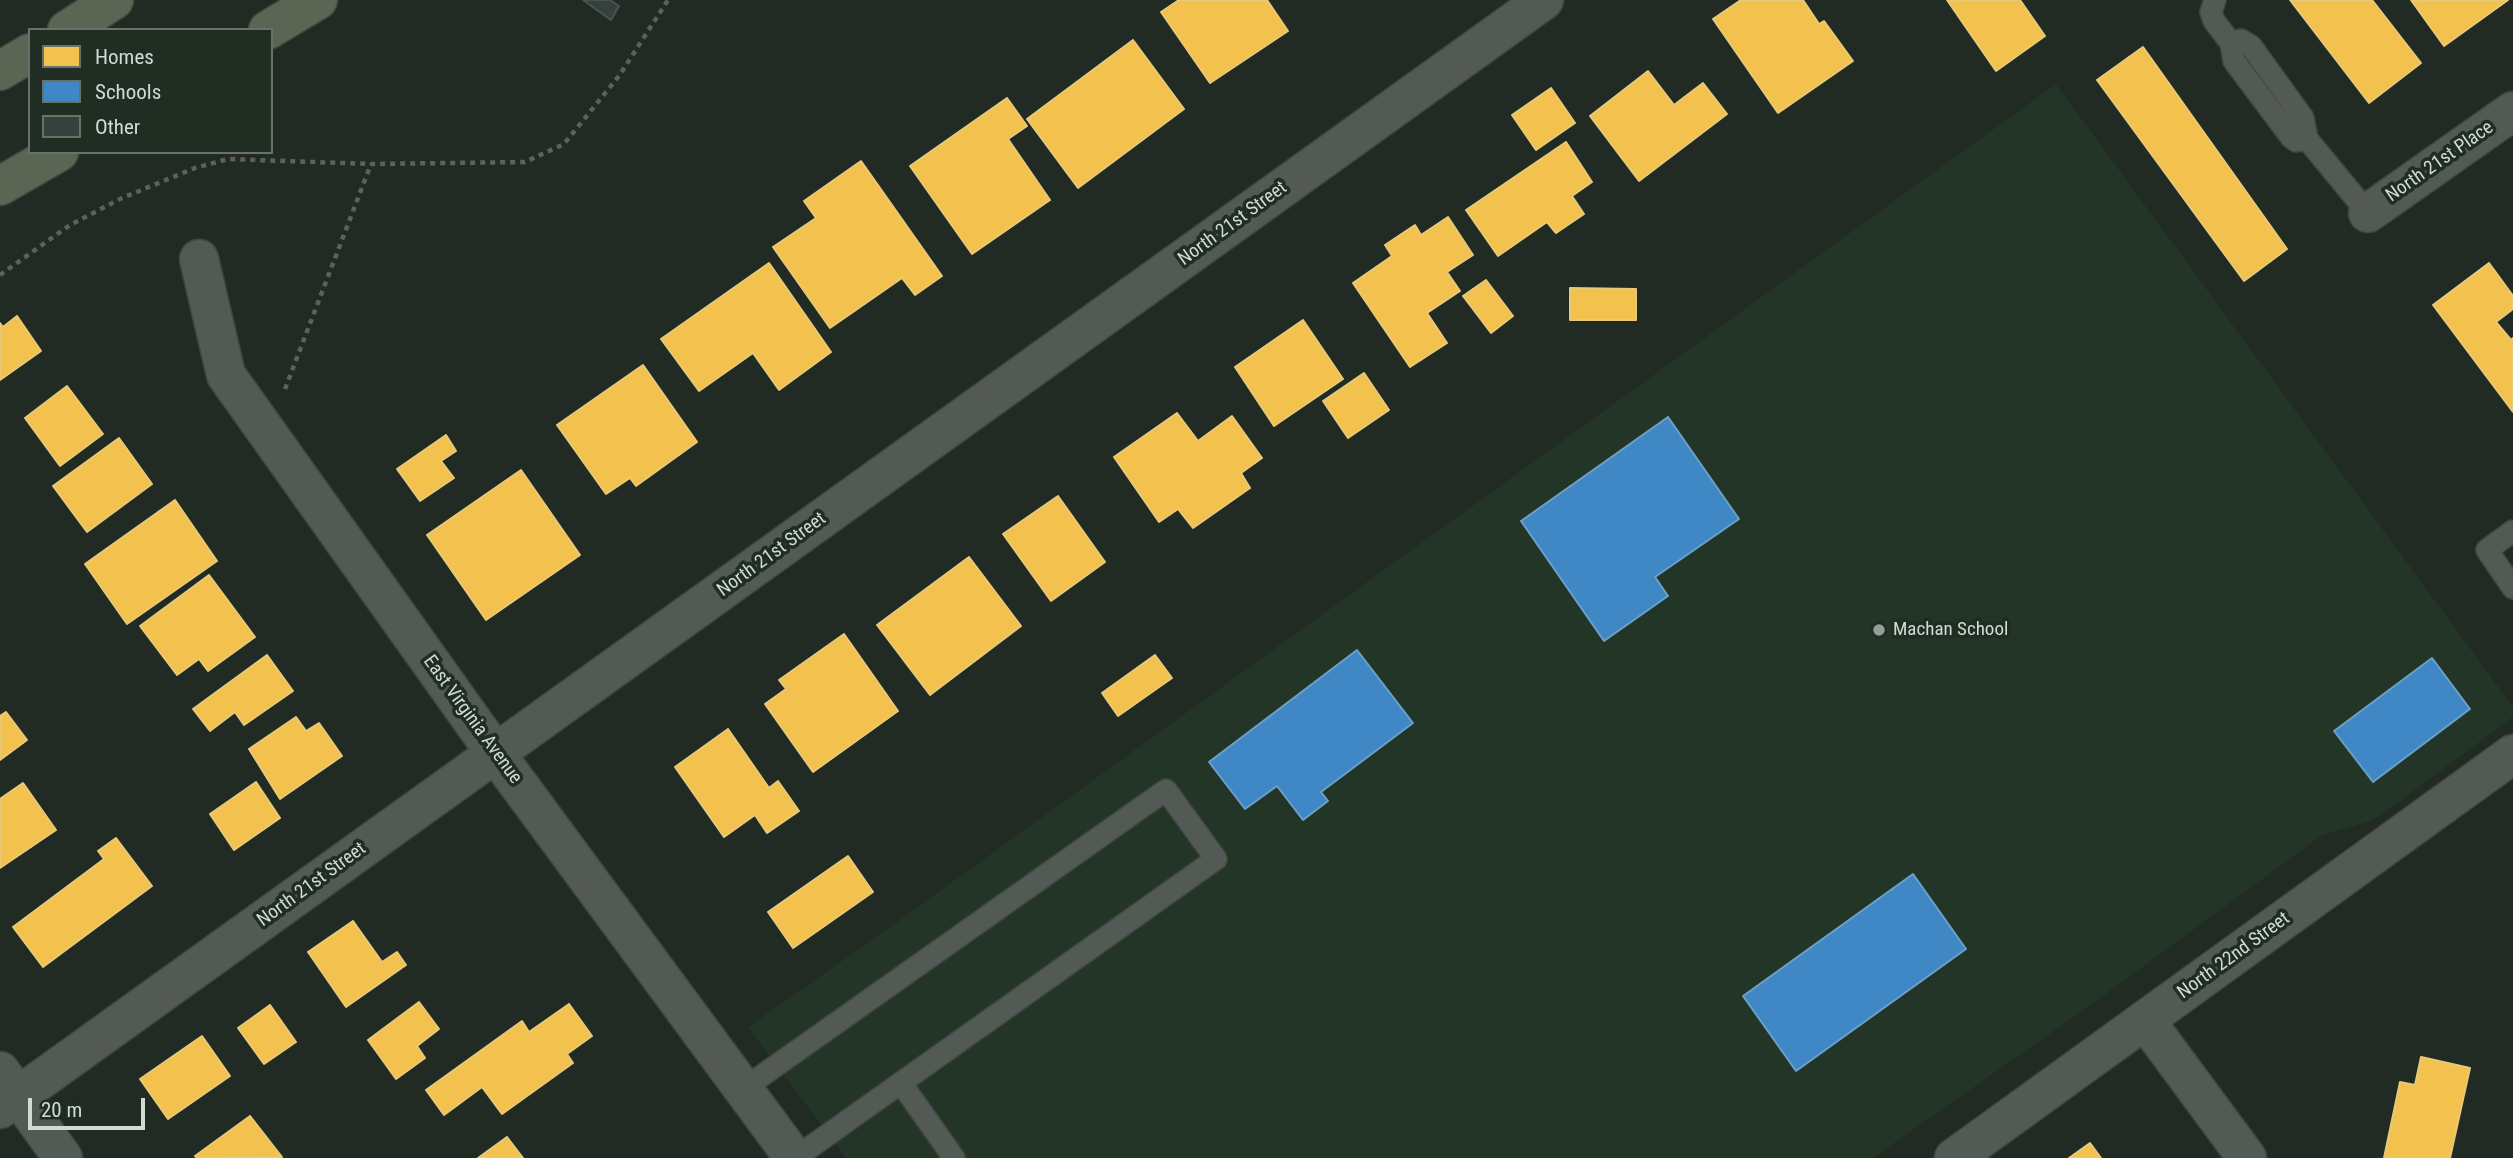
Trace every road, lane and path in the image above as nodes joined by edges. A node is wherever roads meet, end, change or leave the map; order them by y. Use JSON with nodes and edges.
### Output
{"nodes":[{"id":1,"x":114,"y":0,"type":"edge"},
{"id":2,"x":318,"y":0,"type":"edge"},
{"id":3,"x":668,"y":0,"type":"edge"},
{"id":4,"x":1544,"y":0,"type":"edge"},
{"id":5,"x":2215,"y":0,"type":"edge"},
{"id":6,"x":70,"y":28,"type":"edge"},
{"id":7,"x":271,"y":28,"type":"edge"},
{"id":8,"x":28,"y":54,"type":"edge"},
{"id":9,"x":0,"y":71,"type":"edge"},
{"id":10,"x":2513,"y":111,"type":"edge"},
{"id":11,"x":56,"y":154,"type":"edge"},
{"id":12,"x":371,"y":164,"type":"junction"},
{"id":13,"x":0,"y":186,"type":"edge"},
{"id":14,"x":2368,"y":213,"type":"joint"},
{"id":15,"x":199,"y":259,"type":"dead end"},
{"id":16,"x":0,"y":275,"type":"edge"},
{"id":17,"x":284,"y":391,"type":"dead end"},
{"id":18,"x":2513,"y":531,"type":"edge"},
{"id":19,"x":2513,"y":588,"type":"edge"},
{"id":20,"x":496,"y":754,"type":"junction"},
{"id":21,"x":2513,"y":754,"type":"edge"},
{"id":22,"x":2145,"y":1020,"type":"junction"},
{"id":23,"x":901,"y":1083,"type":"junction"},
{"id":24,"x":743,"y":1089,"type":"junction"},
{"id":25,"x":6,"y":1092,"type":"edge"},
{"id":26,"x":63,"y":1158,"type":"edge"},
{"id":27,"x":794,"y":1158,"type":"edge"},
{"id":28,"x":954,"y":1158,"type":"edge"},
{"id":29,"x":1954,"y":1158,"type":"edge"},
{"id":30,"x":2247,"y":1158,"type":"edge"}],
"edges":[{"from":1,"to":6,"type":"highway"},
{"from":2,"to":7,"type":"highway"},
{"from":3,"to":12,"type":"path"},
{"from":4,"to":20,"type":"street","name":"North 21st Street"},
{"from":5,"to":14,"type":"lane"},
{"from":8,"to":9,"type":"highway"},
{"from":10,"to":14,"type":"street","name":"North 21st Place"},
{"from":11,"to":13,"type":"highway"},
{"from":12,"to":16,"type":"path"},
{"from":12,"to":17,"type":"path"},
{"from":15,"to":20,"type":"street","name":"East Virginia Avenue"},
{"from":18,"to":19,"type":"lane"},
{"from":20,"to":24,"type":"street","name":"East Virginia Avenue"},
{"from":20,"to":25,"type":"street","name":"North 21st Street"},
{"from":21,"to":22,"type":"street","name":"North 22nd Street"},
{"from":22,"to":29,"type":"street","name":"North 22nd Street"},
{"from":22,"to":30,"type":"street"},
{"from":23,"to":24,"type":"lane"},
{"from":23,"to":27,"type":"lane"},
{"from":23,"to":28,"type":"lane"},
{"from":24,"to":27,"type":"street","name":"East Virginia Avenue"},
{"from":25,"to":26,"type":"street"}]}
